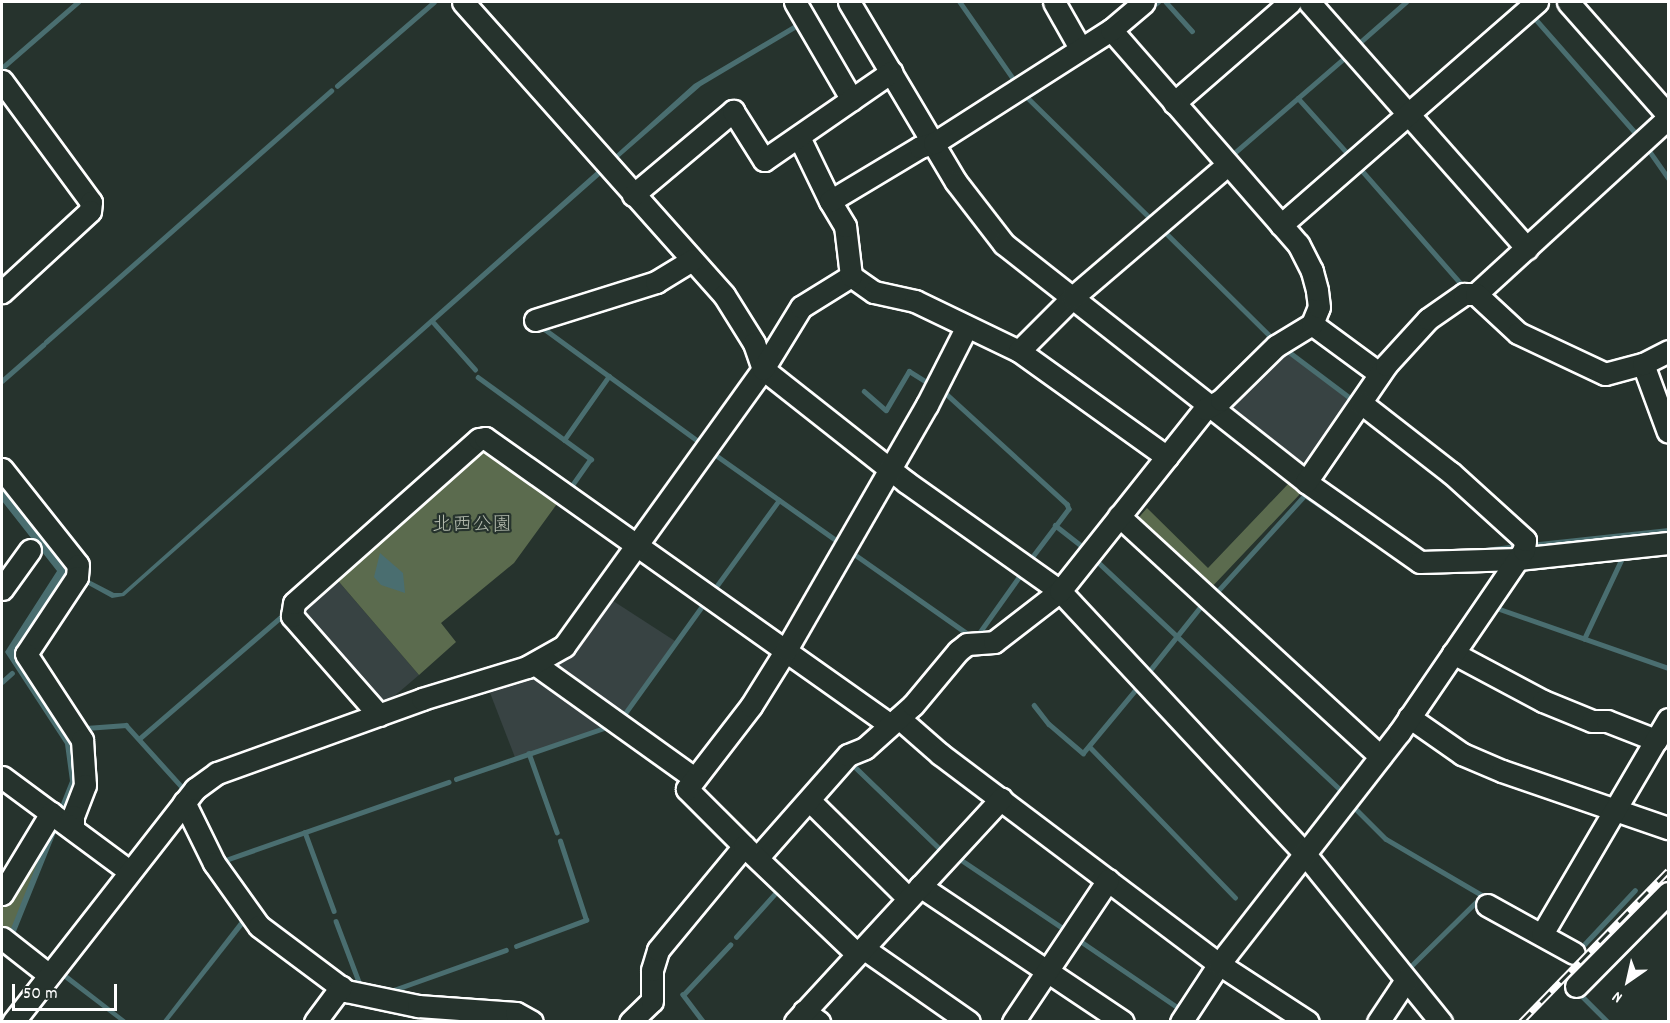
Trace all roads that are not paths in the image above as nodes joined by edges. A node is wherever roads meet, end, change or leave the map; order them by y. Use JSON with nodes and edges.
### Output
{"nodes":[{"id":1,"x":463,"y":2,"type":"edge"},
{"id":2,"x":795,"y":2,"type":"edge"},
{"id":3,"x":849,"y":2,"type":"edge"},
{"id":4,"x":1054,"y":2,"type":"edge"},
{"id":5,"x":1290,"y":2,"type":"edge"},
{"id":6,"x":1309,"y":2,"type":"edge"},
{"id":7,"x":1537,"y":2,"type":"edge"},
{"id":8,"x":1568,"y":2,"type":"edge"},
{"id":9,"x":1137,"y":4,"type":"edge"},
{"id":10,"x":1111,"y":30,"type":"junction"},
{"id":11,"x":1080,"y":48,"type":"junction"},
{"id":12,"x":891,"y":72,"type":"junction"},
{"id":13,"x":2,"y":81,"type":"edge"},
{"id":14,"x":852,"y":100,"type":"junction"},
{"id":15,"x":1174,"y":103,"type":"junction"},
{"id":16,"x":1408,"y":113,"type":"junction"},
{"id":17,"x":1668,"y":117,"type":"edge"},
{"id":18,"x":799,"y":137,"type":"junction"},
{"id":19,"x":934,"y":143,"type":"junction"},
{"id":20,"x":1228,"y":164,"type":"junction"},
{"id":21,"x":633,"y":195,"type":"junction"},
{"id":22,"x":830,"y":201,"type":"junction"},
{"id":23,"x":1281,"y":225,"type":"junction"},
{"id":24,"x":1527,"y":248,"type":"junction"},
{"id":25,"x":692,"y":260,"type":"junction"},
{"id":26,"x":851,"y":276,"type":"junction"},
{"id":27,"x":2,"y":292,"type":"edge"},
{"id":28,"x":1476,"y":294,"type":"junction"},
{"id":29,"x":1073,"y":297,"type":"junction"},
{"id":30,"x":535,"y":320,"type":"dead end"},
{"id":31,"x":1312,"y":324,"type":"junction"},
{"id":32,"x":966,"y":328,"type":"junction"},
{"id":33,"x":1019,"y":351,"type":"junction"},
{"id":34,"x":1668,"y":351,"type":"edge"},
{"id":35,"x":1643,"y":364,"type":"junction"},
{"id":36,"x":763,"y":369,"type":"junction"},
{"id":37,"x":1380,"y":374,"type":"junction"},
{"id":38,"x":1361,"y":403,"type":"junction"},
{"id":39,"x":1212,"y":404,"type":"junction"},
{"id":40,"x":1668,"y":432,"type":"edge"},
{"id":41,"x":1167,"y":457,"type":"junction"},
{"id":42,"x":2,"y":469,"type":"edge"},
{"id":43,"x":890,"y":469,"type":"junction"},
{"id":44,"x":1306,"y":482,"type":"junction"},
{"id":45,"x":1119,"y":516,"type":"junction"},
{"id":46,"x":637,"y":543,"type":"junction"},
{"id":47,"x":1668,"y":543,"type":"edge"},
{"id":48,"x":30,"y":550,"type":"dead end"},
{"id":49,"x":1522,"y":550,"type":"junction"},
{"id":50,"x":2,"y":588,"type":"edge"},
{"id":51,"x":1060,"y":591,"type":"junction"},
{"id":52,"x":786,"y":650,"type":"junction"},
{"id":53,"x":1453,"y":654,"type":"junction"},
{"id":54,"x":535,"y":664,"type":"junction"},
{"id":55,"x":379,"y":715,"type":"junction"},
{"id":56,"x":1409,"y":717,"type":"junction"},
{"id":57,"x":1668,"y":718,"type":"edge"},
{"id":58,"x":894,"y":722,"type":"junction"},
{"id":59,"x":1656,"y":740,"type":"junction"},
{"id":60,"x":1380,"y":756,"type":"junction"},
{"id":61,"x":2,"y":777,"type":"edge"},
{"id":62,"x":694,"y":778,"type":"junction"},
{"id":63,"x":1001,"y":799,"type":"junction"},
{"id":64,"x":810,"y":801,"type":"junction"},
{"id":65,"x":184,"y":802,"type":"junction"},
{"id":66,"x":1615,"y":810,"type":"junction"},
{"id":67,"x":61,"y":820,"type":"junction"},
{"id":68,"x":1668,"y":828,"type":"edge"},
{"id":69,"x":751,"y":851,"type":"junction"},
{"id":70,"x":1304,"y":853,"type":"junction"},
{"id":71,"x":129,"y":871,"type":"junction"},
{"id":72,"x":1108,"y":880,"type":"junction"},
{"id":73,"x":914,"y":892,"type":"junction"},
{"id":74,"x":2,"y":894,"type":"edge"},
{"id":75,"x":1487,"y":905,"type":"dead end"},
{"id":76,"x":1664,"y":906,"type":"edge"},
{"id":77,"x":1542,"y":934,"type":"junction"},
{"id":78,"x":2,"y":938,"type":"edge"},
{"id":79,"x":860,"y":951,"type":"junction"},
{"id":80,"x":1574,"y":953,"type":"dead end"},
{"id":81,"x":1219,"y":964,"type":"junction"},
{"id":82,"x":53,"y":970,"type":"junction"},
{"id":83,"x":1047,"y":971,"type":"junction"},
{"id":84,"x":1406,"y":980,"type":"junction"},
{"id":85,"x":341,"y":987,"type":"junction"},
{"id":86,"x":1576,"y":987,"type":"dead end"},
{"id":87,"x":806,"y":1018,"type":"edge"},
{"id":88,"x":13,"y":1022,"type":"edge"},
{"id":89,"x":315,"y":1022,"type":"edge"},
{"id":90,"x":532,"y":1022,"type":"edge"},
{"id":91,"x":630,"y":1022,"type":"edge"},
{"id":92,"x":969,"y":1022,"type":"edge"},
{"id":93,"x":1013,"y":1022,"type":"edge"},
{"id":94,"x":1123,"y":1022,"type":"edge"},
{"id":95,"x":1181,"y":1022,"type":"edge"},
{"id":96,"x":1308,"y":1022,"type":"edge"},
{"id":97,"x":1378,"y":1022,"type":"edge"},
{"id":98,"x":1441,"y":1022,"type":"edge"}],
"edges":[{"from":1,"to":21,"type":"street"},
{"from":2,"to":14,"type":"street"},
{"from":3,"to":12,"type":"street"},
{"from":4,"to":11,"type":"street"},
{"from":5,"to":15,"type":"street"},
{"from":6,"to":16,"type":"street"},
{"from":7,"to":16,"type":"street"},
{"from":8,"to":17,"type":"street"},
{"from":9,"to":10,"type":"street"},
{"from":10,"to":11,"type":"street"},
{"from":10,"to":15,"type":"street"},
{"from":11,"to":19,"type":"street"},
{"from":12,"to":14,"type":"street"},
{"from":12,"to":19,"type":"street"},
{"from":13,"to":27,"type":"street"},
{"from":14,"to":18,"type":"street"},
{"from":15,"to":20,"type":"street"},
{"from":16,"to":23,"type":"street"},
{"from":16,"to":24,"type":"street"},
{"from":17,"to":24,"type":"street"},
{"from":18,"to":21,"type":"street"},
{"from":18,"to":22,"type":"street"},
{"from":19,"to":22,"type":"street"},
{"from":19,"to":29,"type":"street"},
{"from":20,"to":23,"type":"street"},
{"from":20,"to":29,"type":"street"},
{"from":21,"to":25,"type":"street"},
{"from":22,"to":26,"type":"street"},
{"from":23,"to":31,"type":"street"},
{"from":24,"to":28,"type":"street"},
{"from":25,"to":30,"type":"street"},
{"from":25,"to":36,"type":"street"},
{"from":26,"to":32,"type":"street"},
{"from":26,"to":36,"type":"street"},
{"from":28,"to":35,"type":"street"},
{"from":28,"to":37,"type":"street"},
{"from":29,"to":33,"type":"street"},
{"from":29,"to":39,"type":"street"},
{"from":31,"to":37,"type":"street"},
{"from":31,"to":39,"type":"street"},
{"from":32,"to":33,"type":"street"},
{"from":32,"to":43,"type":"street"},
{"from":33,"to":41,"type":"street"},
{"from":34,"to":35,"type":"street"},
{"from":35,"to":40,"type":"street"},
{"from":36,"to":43,"type":"street"},
{"from":36,"to":46,"type":"street"},
{"from":37,"to":38,"type":"street"},
{"from":38,"to":44,"type":"street"},
{"from":38,"to":49,"type":"street"},
{"from":39,"to":41,"type":"street"},
{"from":39,"to":44,"type":"street"},
{"from":41,"to":45,"type":"street"},
{"from":42,"to":67,"type":"street"},
{"from":43,"to":51,"type":"street"},
{"from":43,"to":52,"type":"street"},
{"from":44,"to":49,"type":"street"},
{"from":45,"to":51,"type":"street"},
{"from":45,"to":60,"type":"street"},
{"from":46,"to":52,"type":"street"},
{"from":46,"to":54,"type":"street"},
{"from":46,"to":55,"type":"street"},
{"from":47,"to":49,"type":"street"},
{"from":48,"to":50,"type":"street"},
{"from":49,"to":53,"type":"street"},
{"from":51,"to":58,"type":"street"},
{"from":51,"to":70,"type":"street"},
{"from":52,"to":58,"type":"street"},
{"from":52,"to":62,"type":"street"},
{"from":53,"to":56,"type":"street"},
{"from":53,"to":59,"type":"street"},
{"from":54,"to":55,"type":"street"},
{"from":54,"to":62,"type":"street"},
{"from":55,"to":65,"type":"street"},
{"from":56,"to":60,"type":"street"},
{"from":56,"to":66,"type":"street"},
{"from":57,"to":59,"type":"street"},
{"from":58,"to":63,"type":"street"},
{"from":58,"to":64,"type":"street"},
{"from":59,"to":66,"type":"street"},
{"from":60,"to":70,"type":"street"},
{"from":61,"to":67,"type":"street"},
{"from":62,"to":69,"type":"street"},
{"from":63,"to":72,"type":"street"},
{"from":63,"to":73,"type":"street"},
{"from":64,"to":69,"type":"street"},
{"from":64,"to":73,"type":"street"},
{"from":65,"to":71,"type":"street"},
{"from":65,"to":85,"type":"street"},
{"from":66,"to":68,"type":"street"},
{"from":66,"to":77,"type":"street"},
{"from":67,"to":71,"type":"street"},
{"from":67,"to":74,"type":"street"},
{"from":69,"to":79,"type":"street"},
{"from":69,"to":91,"type":"street"},
{"from":70,"to":81,"type":"street"},
{"from":70,"to":84,"type":"street"},
{"from":71,"to":82,"type":"street"},
{"from":72,"to":81,"type":"street"},
{"from":72,"to":83,"type":"street"},
{"from":73,"to":79,"type":"street"},
{"from":73,"to":83,"type":"street"},
{"from":75,"to":77,"type":"street"},
{"from":76,"to":86,"type":"street"},
{"from":77,"to":80,"type":"street"},
{"from":78,"to":82,"type":"street"},
{"from":79,"to":87,"type":"street"},
{"from":79,"to":92,"type":"street"},
{"from":81,"to":95,"type":"street"},
{"from":81,"to":96,"type":"street"},
{"from":82,"to":88,"type":"street"},
{"from":83,"to":93,"type":"street"},
{"from":83,"to":94,"type":"street"},
{"from":84,"to":97,"type":"street"},
{"from":84,"to":98,"type":"street"},
{"from":85,"to":89,"type":"street"},
{"from":85,"to":90,"type":"street"}]}
